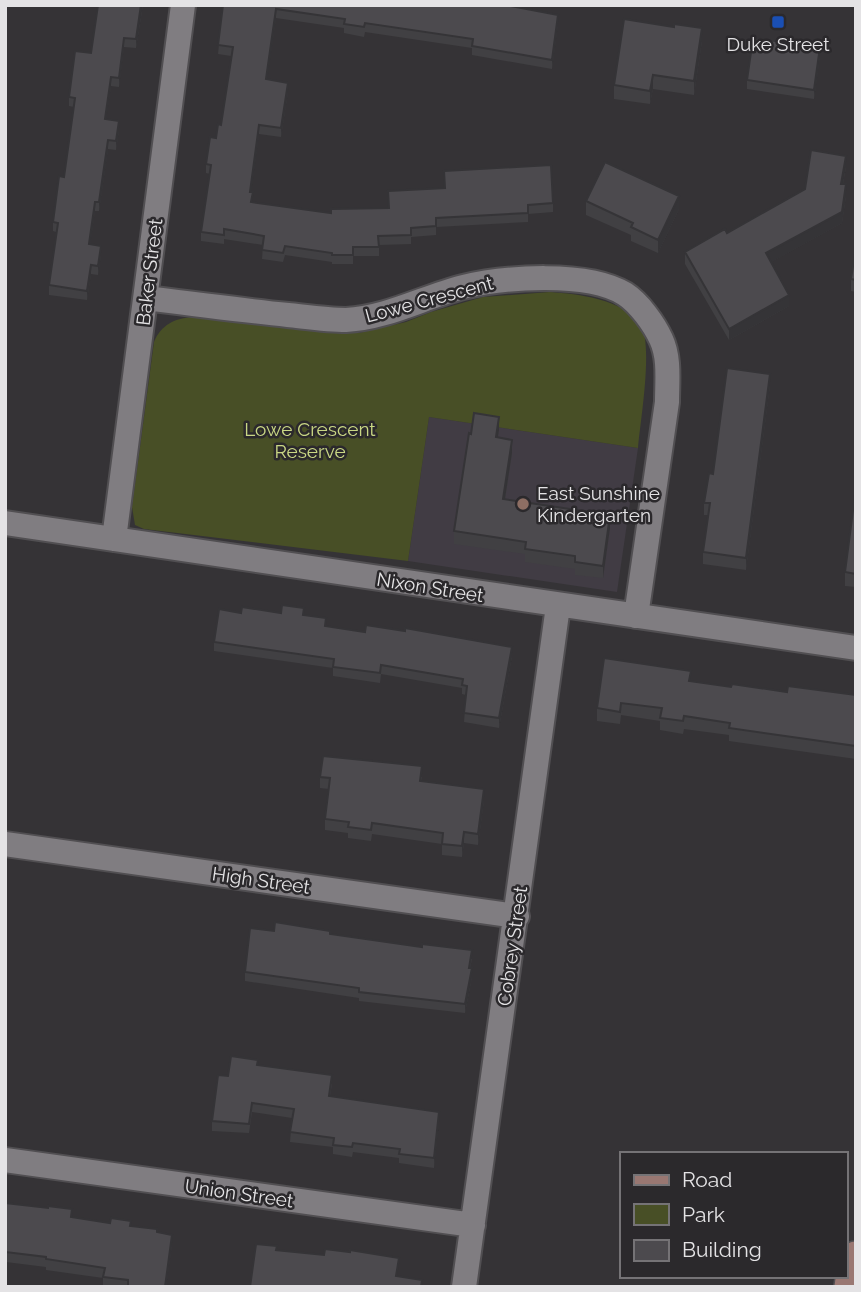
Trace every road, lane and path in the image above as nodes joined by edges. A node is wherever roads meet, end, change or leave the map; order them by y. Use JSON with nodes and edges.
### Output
{"nodes":[{"id":1,"x":183,"y":5,"type":"edge"},
{"id":2,"x":146,"y":298,"type":"junction"},
{"id":3,"x":5,"y":523,"type":"edge"},
{"id":4,"x":114,"y":539,"type":"junction"},
{"id":5,"x":558,"y":606,"type":"junction"},
{"id":6,"x":636,"y":616,"type":"junction"},
{"id":7,"x":856,"y":648,"type":"edge"},
{"id":8,"x":5,"y":844,"type":"edge"},
{"id":9,"x":517,"y":916,"type":"junction"},
{"id":10,"x":5,"y":1160,"type":"edge"},
{"id":11,"x":473,"y":1225,"type":"junction"},
{"id":12,"x":856,"y":1259,"type":"edge"},
{"id":13,"x":464,"y":1287,"type":"edge"},
{"id":14,"x":852,"y":1287,"type":"edge"}],
"edges":[{"from":1,"to":2,"type":"street","name":"Baker Street"},
{"from":2,"to":4,"type":"street","name":"Baker Street"},
{"from":2,"to":6,"type":"street","name":"Lowe Crescent"},
{"from":3,"to":4,"type":"street","name":"Nixon Street"},
{"from":4,"to":5,"type":"street","name":"Nixon Street"},
{"from":5,"to":6,"type":"street","name":"Nixon Street"},
{"from":5,"to":9,"type":"street","name":"Cobrey Street"},
{"from":6,"to":7,"type":"street","name":"Nixon Street"},
{"from":8,"to":9,"type":"street","name":"High Street"},
{"from":9,"to":11,"type":"street","name":"Cobrey Street"},
{"from":10,"to":11,"type":"street","name":"Union Street"},
{"from":11,"to":13,"type":"street","name":"Cobrey Street"},
{"from":12,"to":14,"type":"street"}]}
